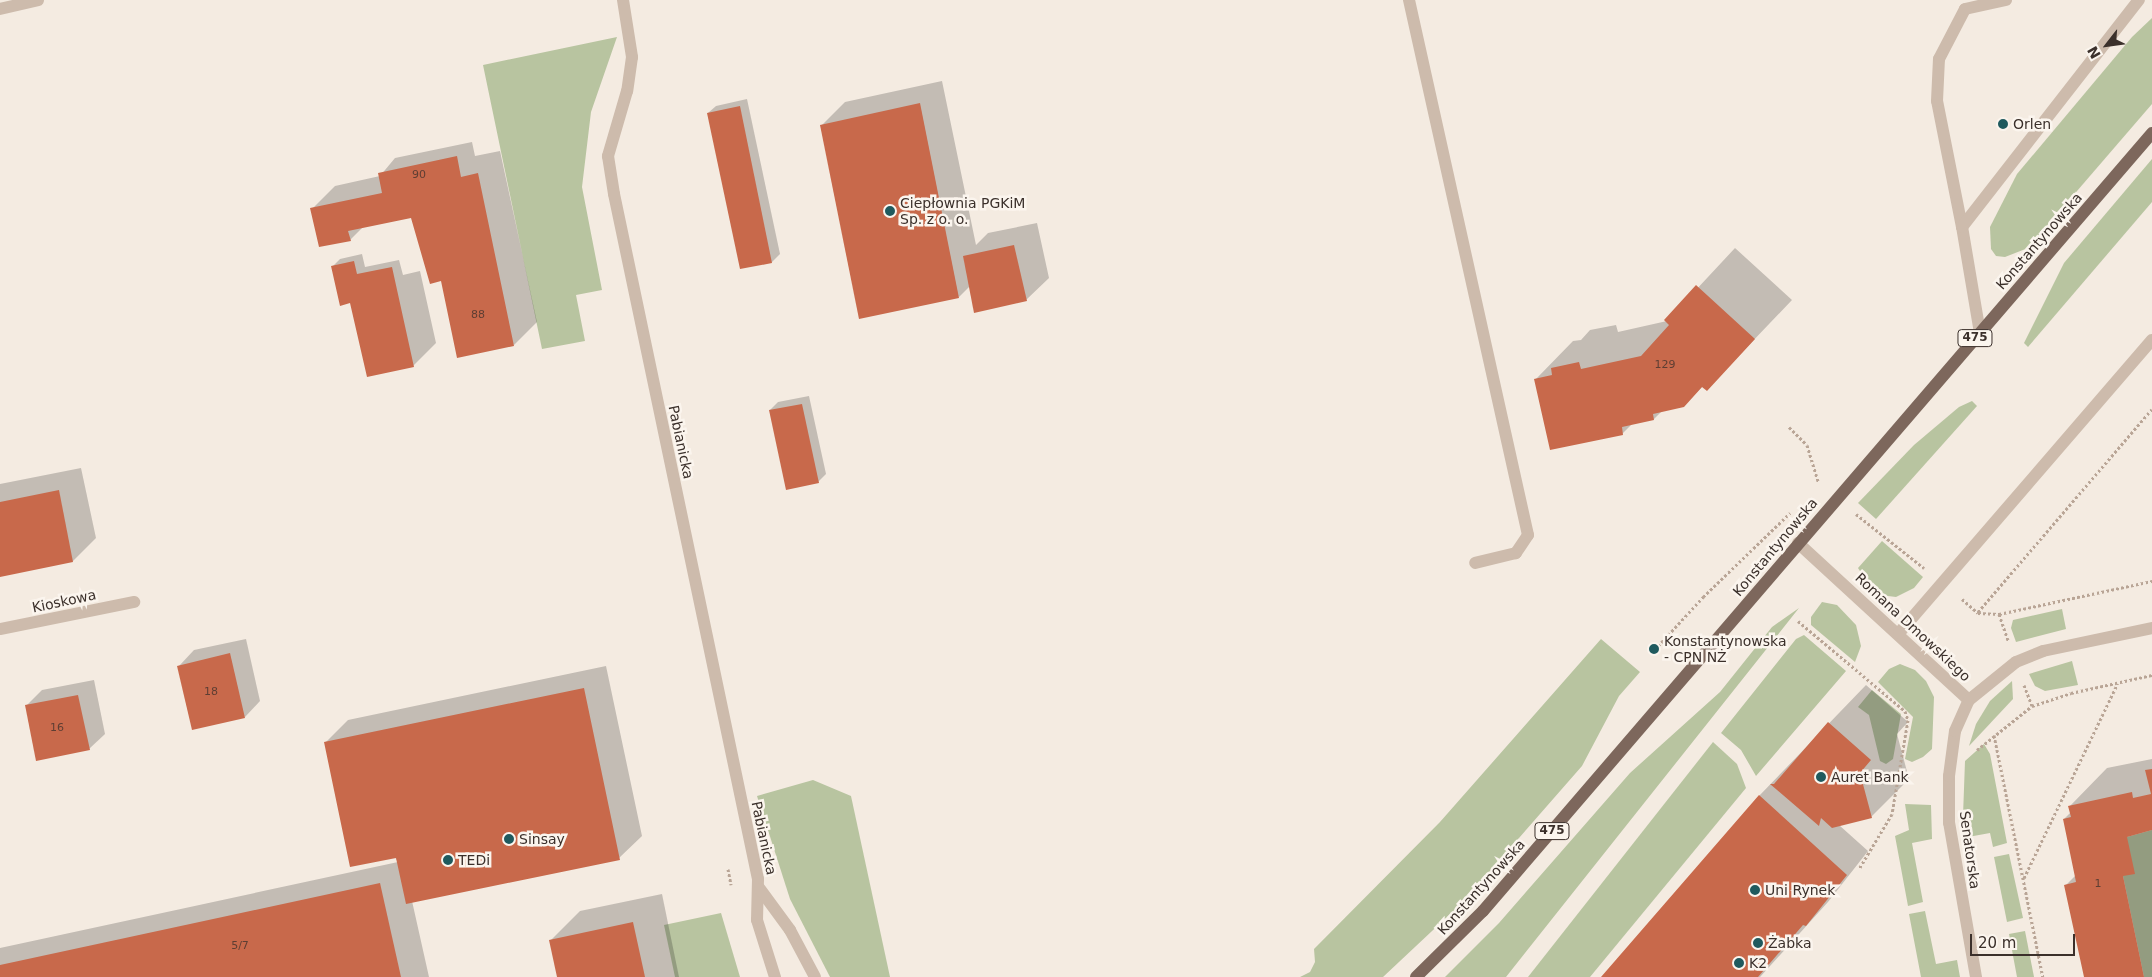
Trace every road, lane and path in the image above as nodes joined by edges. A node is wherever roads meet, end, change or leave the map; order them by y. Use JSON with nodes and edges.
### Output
{"nodes":[{"id":1,"x":38,"y":0,"type":"edge"},
{"id":2,"x":623,"y":0,"type":"edge"},
{"id":3,"x":1409,"y":0,"type":"edge"},
{"id":4,"x":2006,"y":0,"type":"edge"},
{"id":5,"x":2139,"y":0,"type":"edge"},
{"id":6,"x":0,"y":9,"type":"edge"},
{"id":7,"x":2152,"y":133,"type":"edge"},
{"id":8,"x":1962,"y":227,"type":"junction"},
{"id":9,"x":1980,"y":332,"type":"junction"},
{"id":10,"x":2152,"y":340,"type":"edge"},
{"id":11,"x":2152,"y":409,"type":"edge"},
{"id":12,"x":1789,"y":427,"type":"dead end"},
{"id":13,"x":1818,"y":481,"type":"dead end"},
{"id":14,"x":1798,"y":543,"type":"junction"},
{"id":15,"x":1475,"y":563,"type":"dead end"},
{"id":16,"x":2151,"y":580,"type":"edge"},
{"id":17,"x":134,"y":602,"type":"dead end"},
{"id":18,"x":1978,"y":613,"type":"dead end"},
{"id":19,"x":1999,"y":614,"type":"dead end"},
{"id":20,"x":1798,"y":621,"type":"dead end"},
{"id":21,"x":2152,"y":628,"type":"edge"},
{"id":22,"x":0,"y":629,"type":"edge"},
{"id":23,"x":1899,"y":633,"type":"junction"},
{"id":24,"x":2152,"y":675,"type":"edge"},
{"id":25,"x":2118,"y":682,"type":"junction"},
{"id":26,"x":1969,"y":700,"type":"junction"},
{"id":27,"x":1994,"y":735,"type":"junction"},
{"id":28,"x":1949,"y":776,"type":"junction"},
{"id":29,"x":1859,"y":869,"type":"dead end"},
{"id":30,"x":2023,"y":879,"type":"junction"},
{"id":31,"x":760,"y":889,"type":"junction"},
{"id":32,"x":775,"y":977,"type":"edge"},
{"id":33,"x":815,"y":977,"type":"edge"},
{"id":34,"x":1416,"y":977,"type":"edge"},
{"id":35,"x":1976,"y":977,"type":"edge"},
{"id":36,"x":2043,"y":977,"type":"edge"}],
"edges":[{"from":1,"to":6,"type":"street"},
{"from":2,"to":31,"type":"street","name":"Pabianicka"},
{"from":3,"to":15,"type":"street"},
{"from":4,"to":8,"type":"street"},
{"from":5,"to":8,"type":"street"},
{"from":7,"to":9,"type":"main road","name":"Konstantynowska","number":"475"},
{"from":8,"to":9,"type":"street"},
{"from":9,"to":14,"type":"main road","name":"Konstantynowska","number":"475"},
{"from":10,"to":23,"type":"street"},
{"from":11,"to":18,"type":"path"},
{"from":12,"to":13,"type":"path"},
{"from":14,"to":23,"type":"street","name":"Romana Dmowskiego"},
{"from":14,"to":34,"type":"main road","name":"Konstantynowska","number":"475"},
{"from":16,"to":19,"type":"path"},
{"from":17,"to":22,"type":"street","name":"Kioskowa"},
{"from":20,"to":29,"type":"path"},
{"from":21,"to":26,"type":"street","name":"Romana Dmowskiego"},
{"from":23,"to":26,"type":"street","name":"Romana Dmowskiego"},
{"from":24,"to":25,"type":"path"},
{"from":25,"to":27,"type":"path"},
{"from":25,"to":30,"type":"path"},
{"from":26,"to":28,"type":"street","name":"Senatorska"},
{"from":27,"to":28,"type":"path"},
{"from":27,"to":30,"type":"path"},
{"from":28,"to":35,"type":"street","name":"Senatorska"},
{"from":30,"to":36,"type":"path"},
{"from":31,"to":32,"type":"street","name":"Pabianicka"},
{"from":31,"to":33,"type":"street","name":"Pabianicka"}]}
